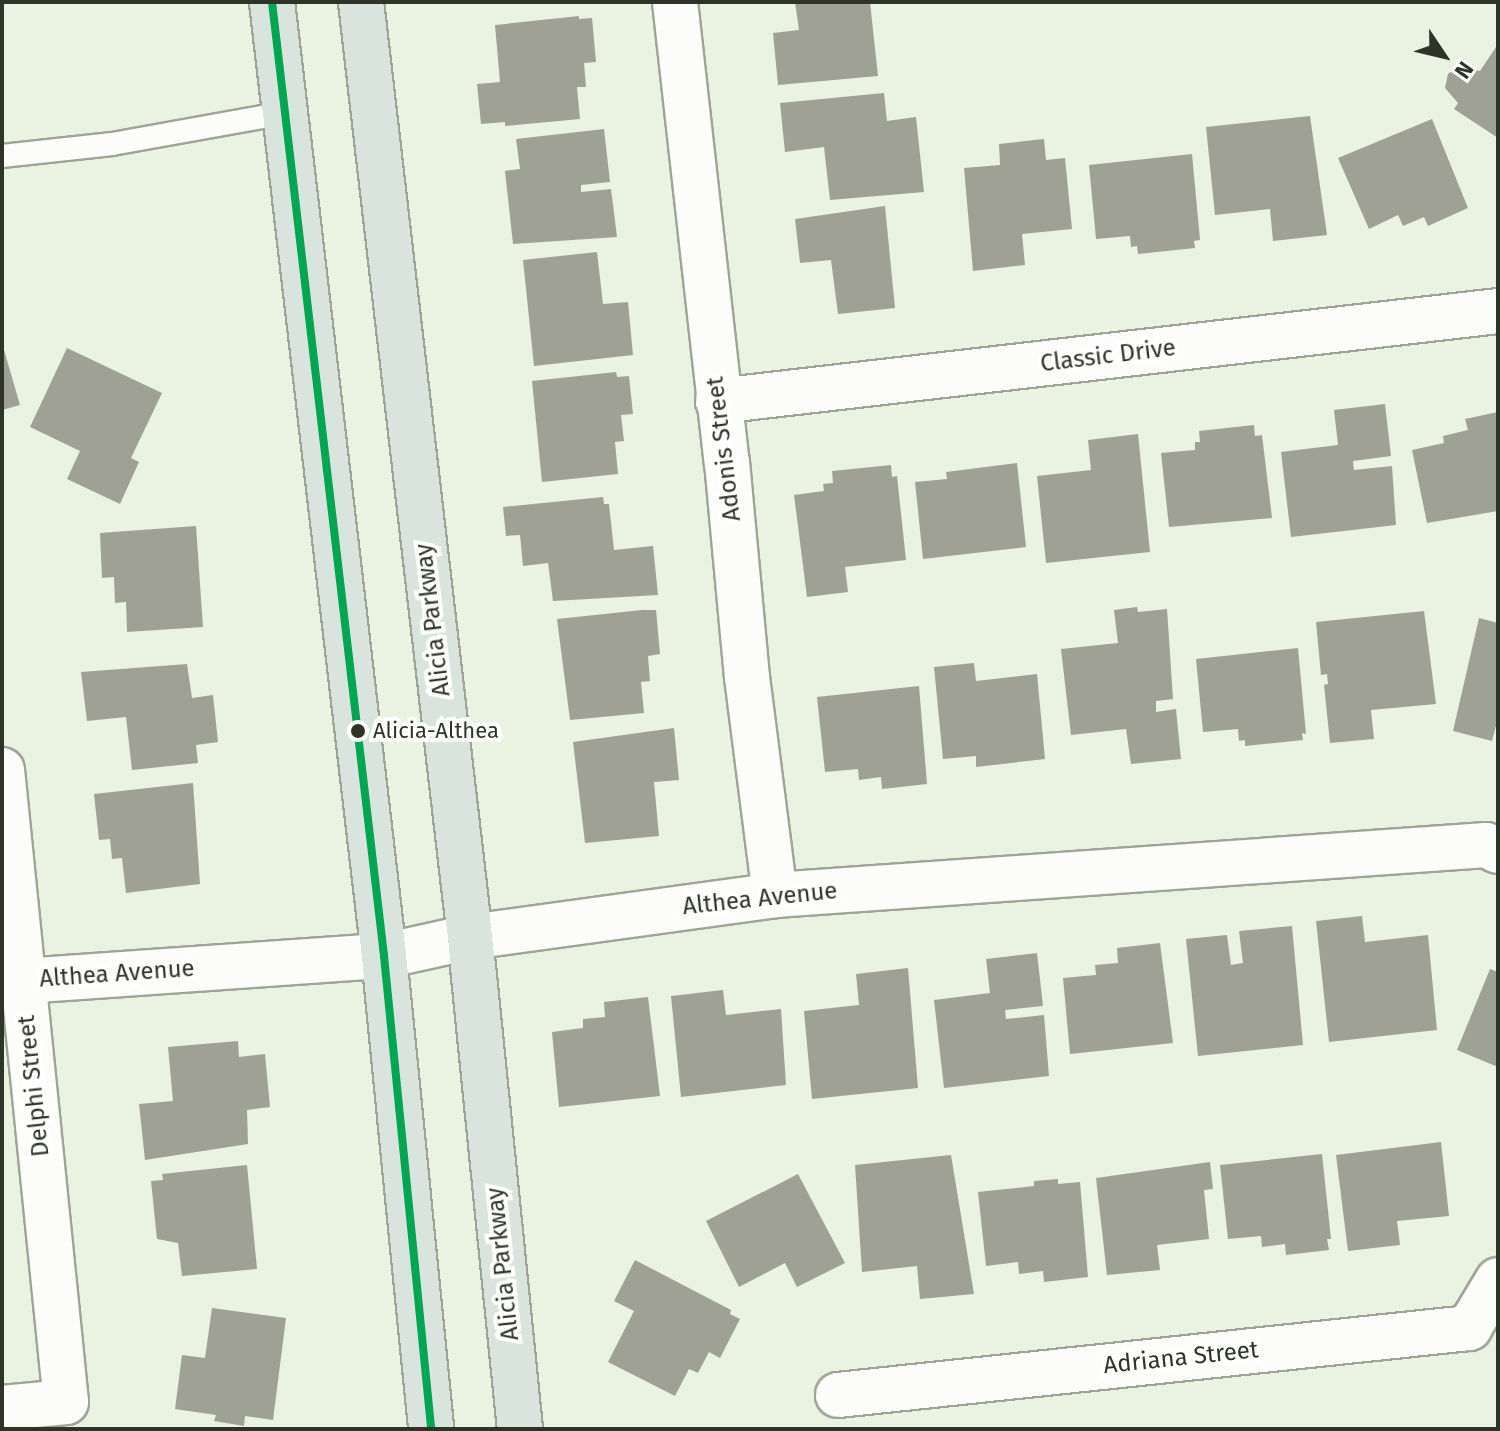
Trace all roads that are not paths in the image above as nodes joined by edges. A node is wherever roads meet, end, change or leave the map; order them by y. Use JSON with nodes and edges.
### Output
{"nodes":[{"id":1,"x":272,"y":2,"type":"edge"},
{"id":2,"x":361,"y":2,"type":"edge"},
{"id":3,"x":675,"y":2,"type":"edge"},
{"id":4,"x":285,"y":113,"type":"junction"},
{"id":5,"x":2,"y":156,"type":"edge"},
{"id":6,"x":1498,"y":311,"type":"edge"},
{"id":7,"x":718,"y":401,"type":"junction"},
{"id":8,"x":2,"y":770,"type":"edge"},
{"id":9,"x":1498,"y":851,"type":"edge"},
{"id":10,"x":775,"y":895,"type":"junction"},
{"id":11,"x":470,"y":937,"type":"junction"},
{"id":12,"x":384,"y":956,"type":"junction"},
{"id":13,"x":23,"y":981,"type":"junction"},
{"id":14,"x":1498,"y":1280,"type":"edge"},
{"id":15,"x":838,"y":1395,"type":"dead end"},
{"id":16,"x":2,"y":1408,"type":"edge"},
{"id":17,"x":431,"y":1429,"type":"edge"},
{"id":18,"x":520,"y":1429,"type":"edge"}],
"edges":[{"from":1,"to":4,"type":"main road"},
{"from":2,"to":11,"type":"main road","name":"Alicia Parkway"},
{"from":3,"to":7,"type":"street","name":"Adonis Street"},
{"from":4,"to":5,"type":"lane"},
{"from":4,"to":12,"type":"main road"},
{"from":6,"to":7,"type":"street","name":"Classic Drive"},
{"from":7,"to":10,"type":"street","name":"Adonis Street"},
{"from":8,"to":13,"type":"street","name":"Delphi Street"},
{"from":9,"to":10,"type":"street","name":"Althea Avenue"},
{"from":10,"to":11,"type":"street","name":"Althea Avenue"},
{"from":11,"to":12,"type":"street","name":"Althea Avenue"},
{"from":11,"to":18,"type":"main road","name":"Alicia Parkway"},
{"from":12,"to":13,"type":"street","name":"Althea Avenue"},
{"from":12,"to":17,"type":"main road"},
{"from":13,"to":16,"type":"street","name":"Delphi Street"},
{"from":14,"to":15,"type":"street","name":"Adriana Street"}]}
